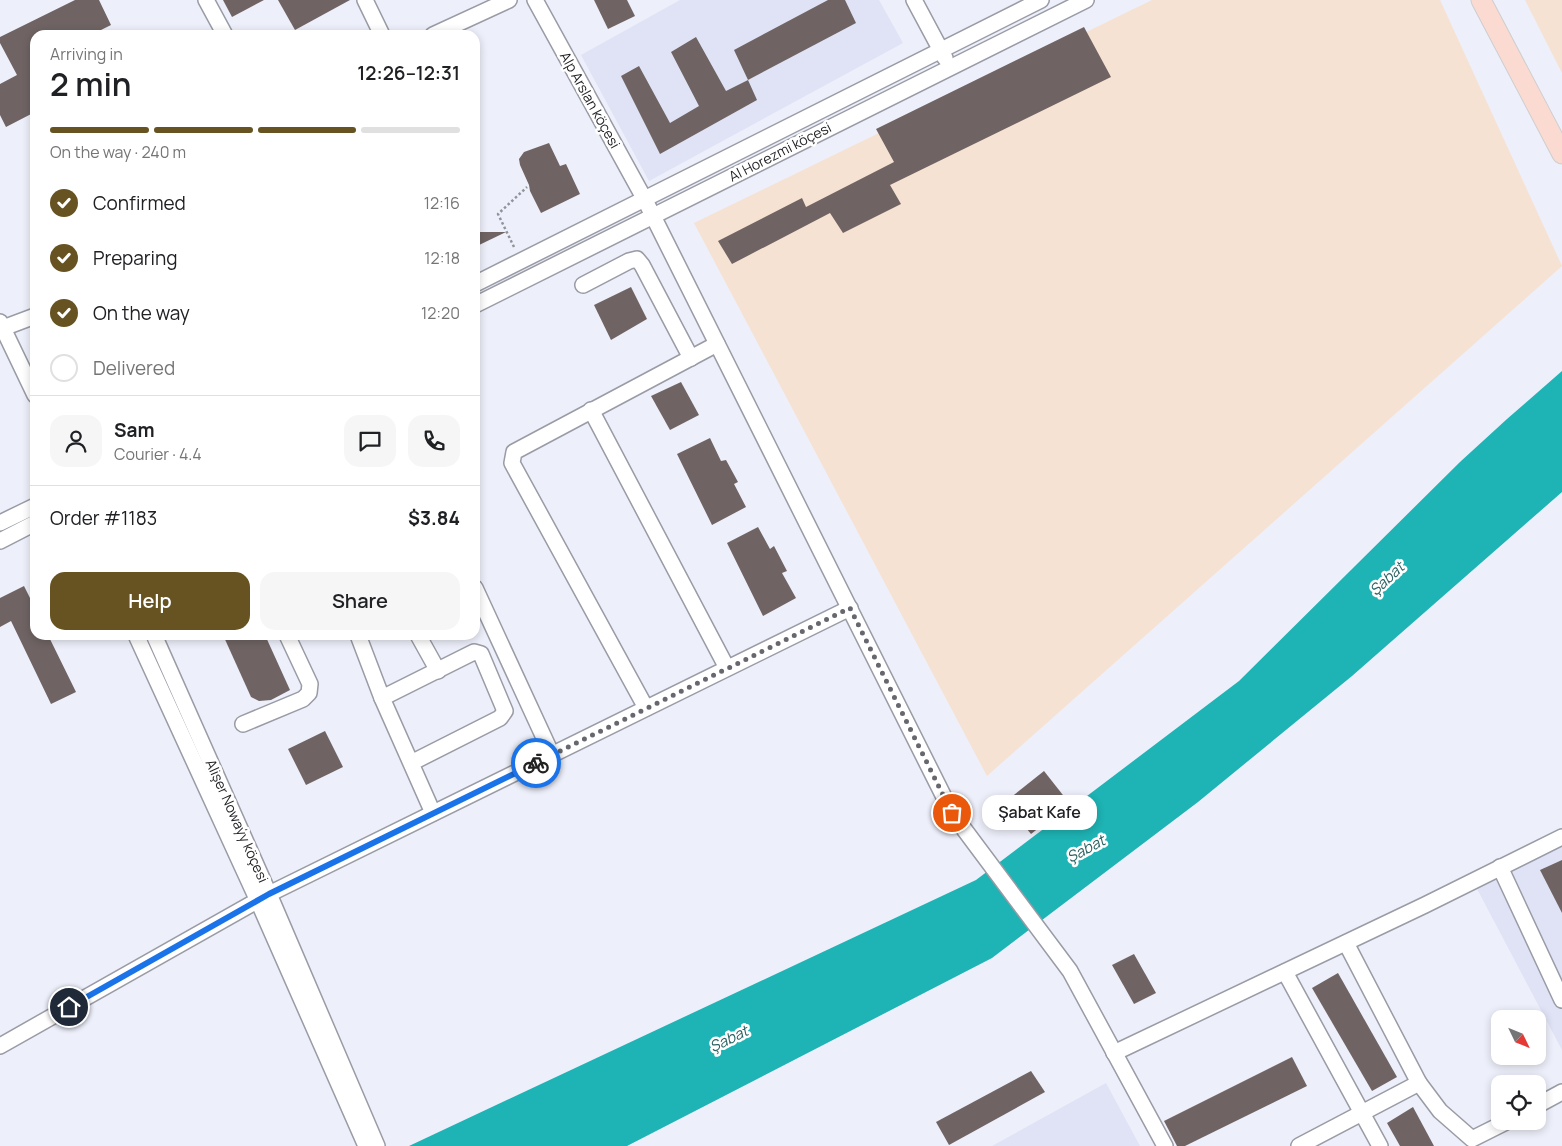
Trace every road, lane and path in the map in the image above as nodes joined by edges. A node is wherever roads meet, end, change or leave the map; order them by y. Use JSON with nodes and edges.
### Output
{"nodes":[{"id":1,"x":206,"y":0,"type":"edge"},
{"id":2,"x":365,"y":0,"type":"edge"},
{"id":3,"x":509,"y":0,"type":"edge"},
{"id":4,"x":536,"y":0,"type":"edge"},
{"id":5,"x":914,"y":0,"type":"edge"},
{"id":6,"x":1041,"y":0,"type":"edge"},
{"id":7,"x":1086,"y":0,"type":"edge"},
{"id":8,"x":1481,"y":0,"type":"edge"},
{"id":9,"x":221,"y":30,"type":"edge"},
{"id":10,"x":380,"y":30,"type":"edge"},
{"id":11,"x":444,"y":30,"type":"edge"},
{"id":12,"x":941,"y":49,"type":"junction"},
{"id":13,"x":950,"y":68,"type":"junction"},
{"id":14,"x":1562,"y":154,"type":"edge"},
{"id":15,"x":527,"y":187,"type":"dead end"},
{"id":16,"x":645,"y":200,"type":"junction"},
{"id":17,"x":653,"y":216,"type":"junction"},
{"id":18,"x":506,"y":251,"type":"dead end"},
{"id":19,"x":480,"y":282,"type":"edge"},
{"id":20,"x":583,"y":285,"type":"dead end"},
{"id":21,"x":480,"y":302,"type":"edge"},
{"id":22,"x":30,"y":317,"type":"edge"},
{"id":23,"x":1,"y":325,"type":"edge"},
{"id":24,"x":717,"y":344,"type":"junction"},
{"id":25,"x":691,"y":358,"type":"junction"},
{"id":26,"x":30,"y":385,"type":"edge"},
{"id":27,"x":591,"y":410,"type":"junction"},
{"id":28,"x":30,"y":508,"type":"edge"},
{"id":29,"x":0,"y":523,"type":"edge"},
{"id":30,"x":30,"y":526,"type":"edge"},
{"id":31,"x":0,"y":541,"type":"edge"},
{"id":32,"x":480,"y":599,"type":"edge"},
{"id":33,"x":850,"y":608,"type":"junction"},
{"id":34,"x":138,"y":640,"type":"edge"},
{"id":35,"x":156,"y":640,"type":"edge"},
{"id":36,"x":290,"y":640,"type":"edge"},
{"id":37,"x":360,"y":640,"type":"edge"},
{"id":38,"x":421,"y":640,"type":"edge"},
{"id":39,"x":727,"y":668,"type":"junction"},
{"id":40,"x":438,"y":671,"type":"junction"},
{"id":41,"x":382,"y":698,"type":"junction"},
{"id":42,"x":646,"y":708,"type":"junction"},
{"id":43,"x":243,"y":724,"type":"dead end"},
{"id":44,"x":552,"y":755,"type":"junction"},
{"id":45,"x":411,"y":763,"type":"junction"},
{"id":46,"x":433,"y":813,"type":"junction"},
{"id":47,"x":1562,"y":837,"type":"edge"},
{"id":48,"x":1500,"y":868,"type":"junction"},
{"id":49,"x":263,"y":897,"type":"junction"},
{"id":50,"x":1346,"y":943,"type":"junction"},
{"id":51,"x":1285,"y":972,"type":"junction"},
{"id":52,"x":1562,"y":1000,"type":"edge"},
{"id":53,"x":0,"y":1046,"type":"edge"},
{"id":54,"x":1114,"y":1053,"type":"junction"},
{"id":55,"x":1418,"y":1083,"type":"junction"},
{"id":56,"x":1562,"y":1092,"type":"edge"},
{"id":57,"x":1546,"y":1101,"type":"edge"},
{"id":58,"x":1362,"y":1114,"type":"junction"},
{"id":59,"x":1495,"y":1130,"type":"edge"},
{"id":60,"x":369,"y":1141,"type":"edge"},
{"id":61,"x":1476,"y":1143,"type":"edge"},
{"id":62,"x":1165,"y":1146,"type":"edge"},
{"id":63,"x":1300,"y":1146,"type":"edge"},
{"id":64,"x":1380,"y":1146,"type":"edge"}],
"edges":[{"from":1,"to":9,"type":"street"},
{"from":2,"to":10,"type":"street"},
{"from":3,"to":11,"type":"street"},
{"from":4,"to":16,"type":"street","name":"Alp Arslan köçesi"},
{"from":5,"to":12,"type":"street"},
{"from":6,"to":12,"type":"street","name":"Al Horezmi köçesi"},
{"from":7,"to":13,"type":"street","name":"Al Horezmi köçesi"},
{"from":8,"to":14,"type":"main road"},
{"from":12,"to":13,"type":"street"},
{"from":12,"to":16,"type":"street","name":"Al Horezmi köçesi"},
{"from":13,"to":17,"type":"street","name":"Al Horezmi köçesi"},
{"from":15,"to":18,"type":"path"},
{"from":16,"to":17,"type":"street","name":"Alp Arslan köçesi"},
{"from":16,"to":19,"type":"street","name":"Al Horezmi köçesi"},
{"from":17,"to":21,"type":"street","name":"Al Horezmi köçesi"},
{"from":17,"to":24,"type":"street","name":"Alp Arslan köçesi"},
{"from":20,"to":25,"type":"street"},
{"from":22,"to":23,"type":"street"},
{"from":23,"to":26,"type":"street"},
{"from":24,"to":25,"type":"street"},
{"from":24,"to":33,"type":"street","name":"Alp Arslan köçesi"},
{"from":25,"to":27,"type":"street"},
{"from":27,"to":39,"type":"street"},
{"from":27,"to":42,"type":"street"},
{"from":28,"to":29,"type":"street"},
{"from":30,"to":31,"type":"street"},
{"from":32,"to":44,"type":"street"},
{"from":33,"to":39,"type":"street"},
{"from":33,"to":54,"type":"street","name":"Alp Arslan köçesi"},
{"from":34,"to":49,"type":"street","name":"Alişer Nowaýy köçesi"},
{"from":35,"to":49,"type":"street","name":"Alişer Nowaýy köçesi"},
{"from":36,"to":43,"type":"street"},
{"from":37,"to":41,"type":"street"},
{"from":38,"to":40,"type":"street"},
{"from":39,"to":42,"type":"street"},
{"from":40,"to":41,"type":"street"},
{"from":40,"to":45,"type":"street"},
{"from":41,"to":45,"type":"street"},
{"from":42,"to":44,"type":"street"},
{"from":44,"to":46,"type":"street"},
{"from":45,"to":46,"type":"street"},
{"from":46,"to":49,"type":"street"},
{"from":47,"to":48,"type":"street"},
{"from":48,"to":50,"type":"street"},
{"from":48,"to":52,"type":"street"},
{"from":49,"to":53,"type":"street"},
{"from":49,"to":60,"type":"street","name":"Alişer Nowaýy köçesi"},
{"from":50,"to":51,"type":"street"},
{"from":50,"to":55,"type":"street"},
{"from":51,"to":54,"type":"street"},
{"from":51,"to":58,"type":"street"},
{"from":54,"to":62,"type":"street","name":"Alp Arslan köçesi"},
{"from":55,"to":58,"type":"street"},
{"from":55,"to":61,"type":"street"},
{"from":56,"to":57,"type":"street"},
{"from":58,"to":63,"type":"street"},
{"from":58,"to":64,"type":"street"},
{"from":59,"to":61,"type":"street"}]}
